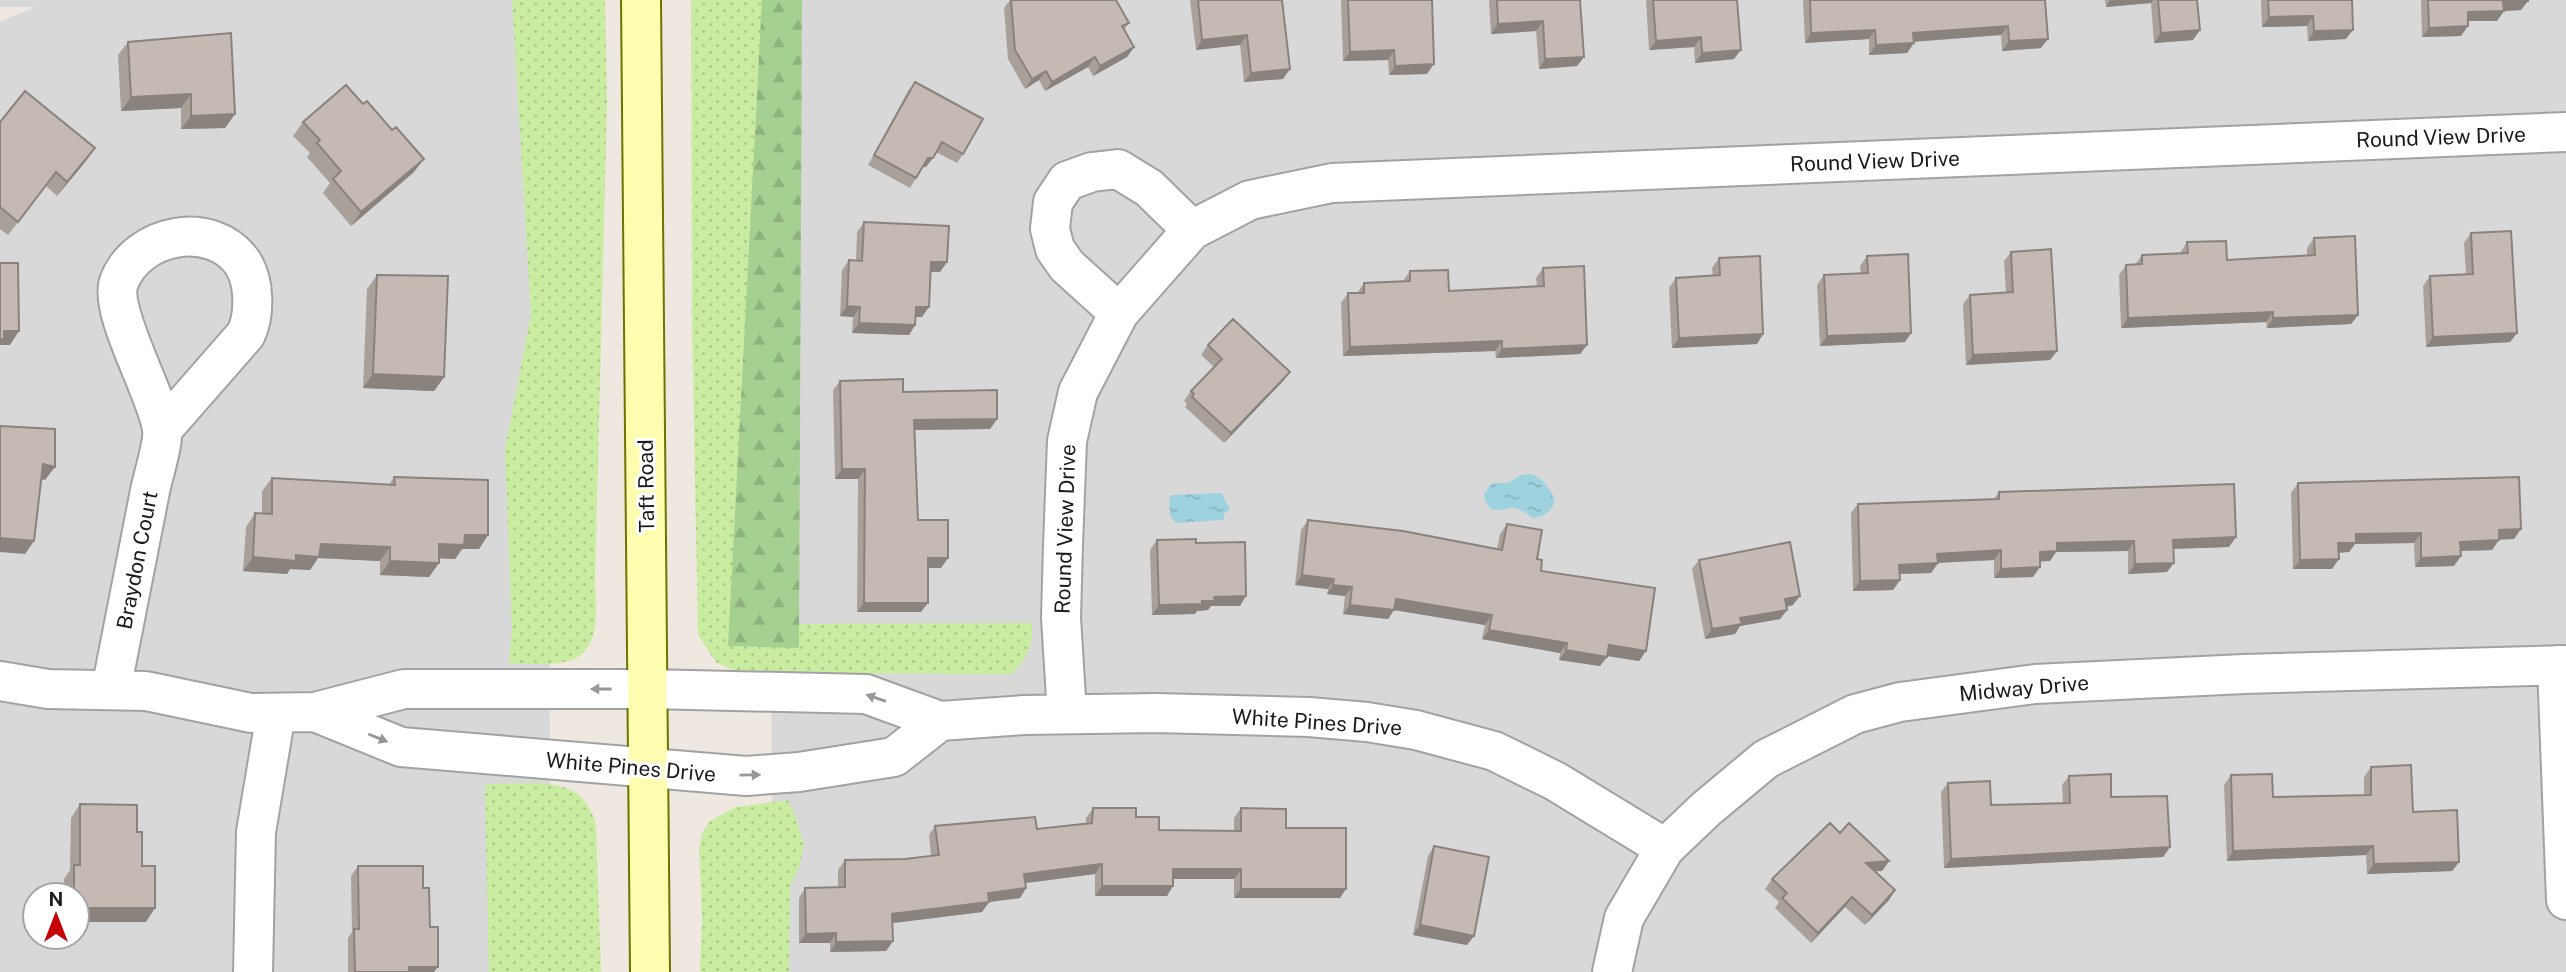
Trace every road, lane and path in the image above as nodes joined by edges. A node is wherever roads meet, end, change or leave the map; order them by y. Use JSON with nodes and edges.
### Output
{"nodes":[{"id":1,"x":641,"y":0,"type":"edge"},
{"id":2,"x":2566,"y":132,"type":"edge"},
{"id":3,"x":1192,"y":230,"type":"junction"},
{"id":4,"x":1119,"y":313,"type":"junction"},
{"id":5,"x":162,"y":430,"type":"junction"},
{"id":6,"x":2562,"y":665,"type":"edge"},
{"id":7,"x":0,"y":681,"type":"edge"},
{"id":8,"x":111,"y":690,"type":"junction"},
{"id":9,"x":648,"y":690,"type":"junction"},
{"id":10,"x":315,"y":712,"type":"junction"},
{"id":11,"x":276,"y":713,"type":"junction"},
{"id":12,"x":1067,"y":714,"type":"junction"},
{"id":13,"x":940,"y":721,"type":"junction"},
{"id":14,"x":649,"y":767,"type":"junction"},
{"id":15,"x":1665,"y":848,"type":"junction"},
{"id":16,"x":2566,"y":900,"type":"edge"},
{"id":17,"x":253,"y":972,"type":"edge"},
{"id":18,"x":650,"y":972,"type":"edge"},
{"id":19,"x":1612,"y":972,"type":"edge"}],
"edges":[{"from":1,"to":9,"type":"street","name":"Taft Road"},
{"from":2,"to":3,"type":"street","name":"Round View Drive"},
{"from":3,"to":4,"type":"street","name":"Round View Drive"},
{"from":3,"to":4,"type":"street"},
{"from":4,"to":12,"type":"street","name":"Round View Drive"},
{"from":5,"to":5,"type":"street","name":"Braydon Court"},
{"from":5,"to":8,"type":"street","name":"Braydon Court"},
{"from":6,"to":15,"type":"street","name":"Midway Drive"},
{"from":6,"to":16,"type":"street"},
{"from":7,"to":8,"type":"street","name":"White Pines Drive"},
{"from":8,"to":11,"type":"street","name":"White Pines Drive"},
{"from":9,"to":10,"type":"street","name":"White Pines Drive","one_way":true},
{"from":13,"to":9,"type":"street","name":"White Pines Drive","one_way":true},
{"from":9,"to":14,"type":"street","name":"Taft Road"},
{"from":10,"to":11,"type":"street","name":"White Pines Drive"},
{"from":10,"to":14,"type":"street","name":"White Pines Drive","one_way":true},
{"from":11,"to":17,"type":"street"},
{"from":12,"to":13,"type":"street","name":"White Pines Drive"},
{"from":12,"to":15,"type":"street","name":"White Pines Drive"},
{"from":14,"to":13,"type":"street","name":"White Pines Drive","one_way":true},
{"from":14,"to":18,"type":"street","name":"Taft Road"},
{"from":15,"to":19,"type":"street","name":"Midway Drive"}]}
